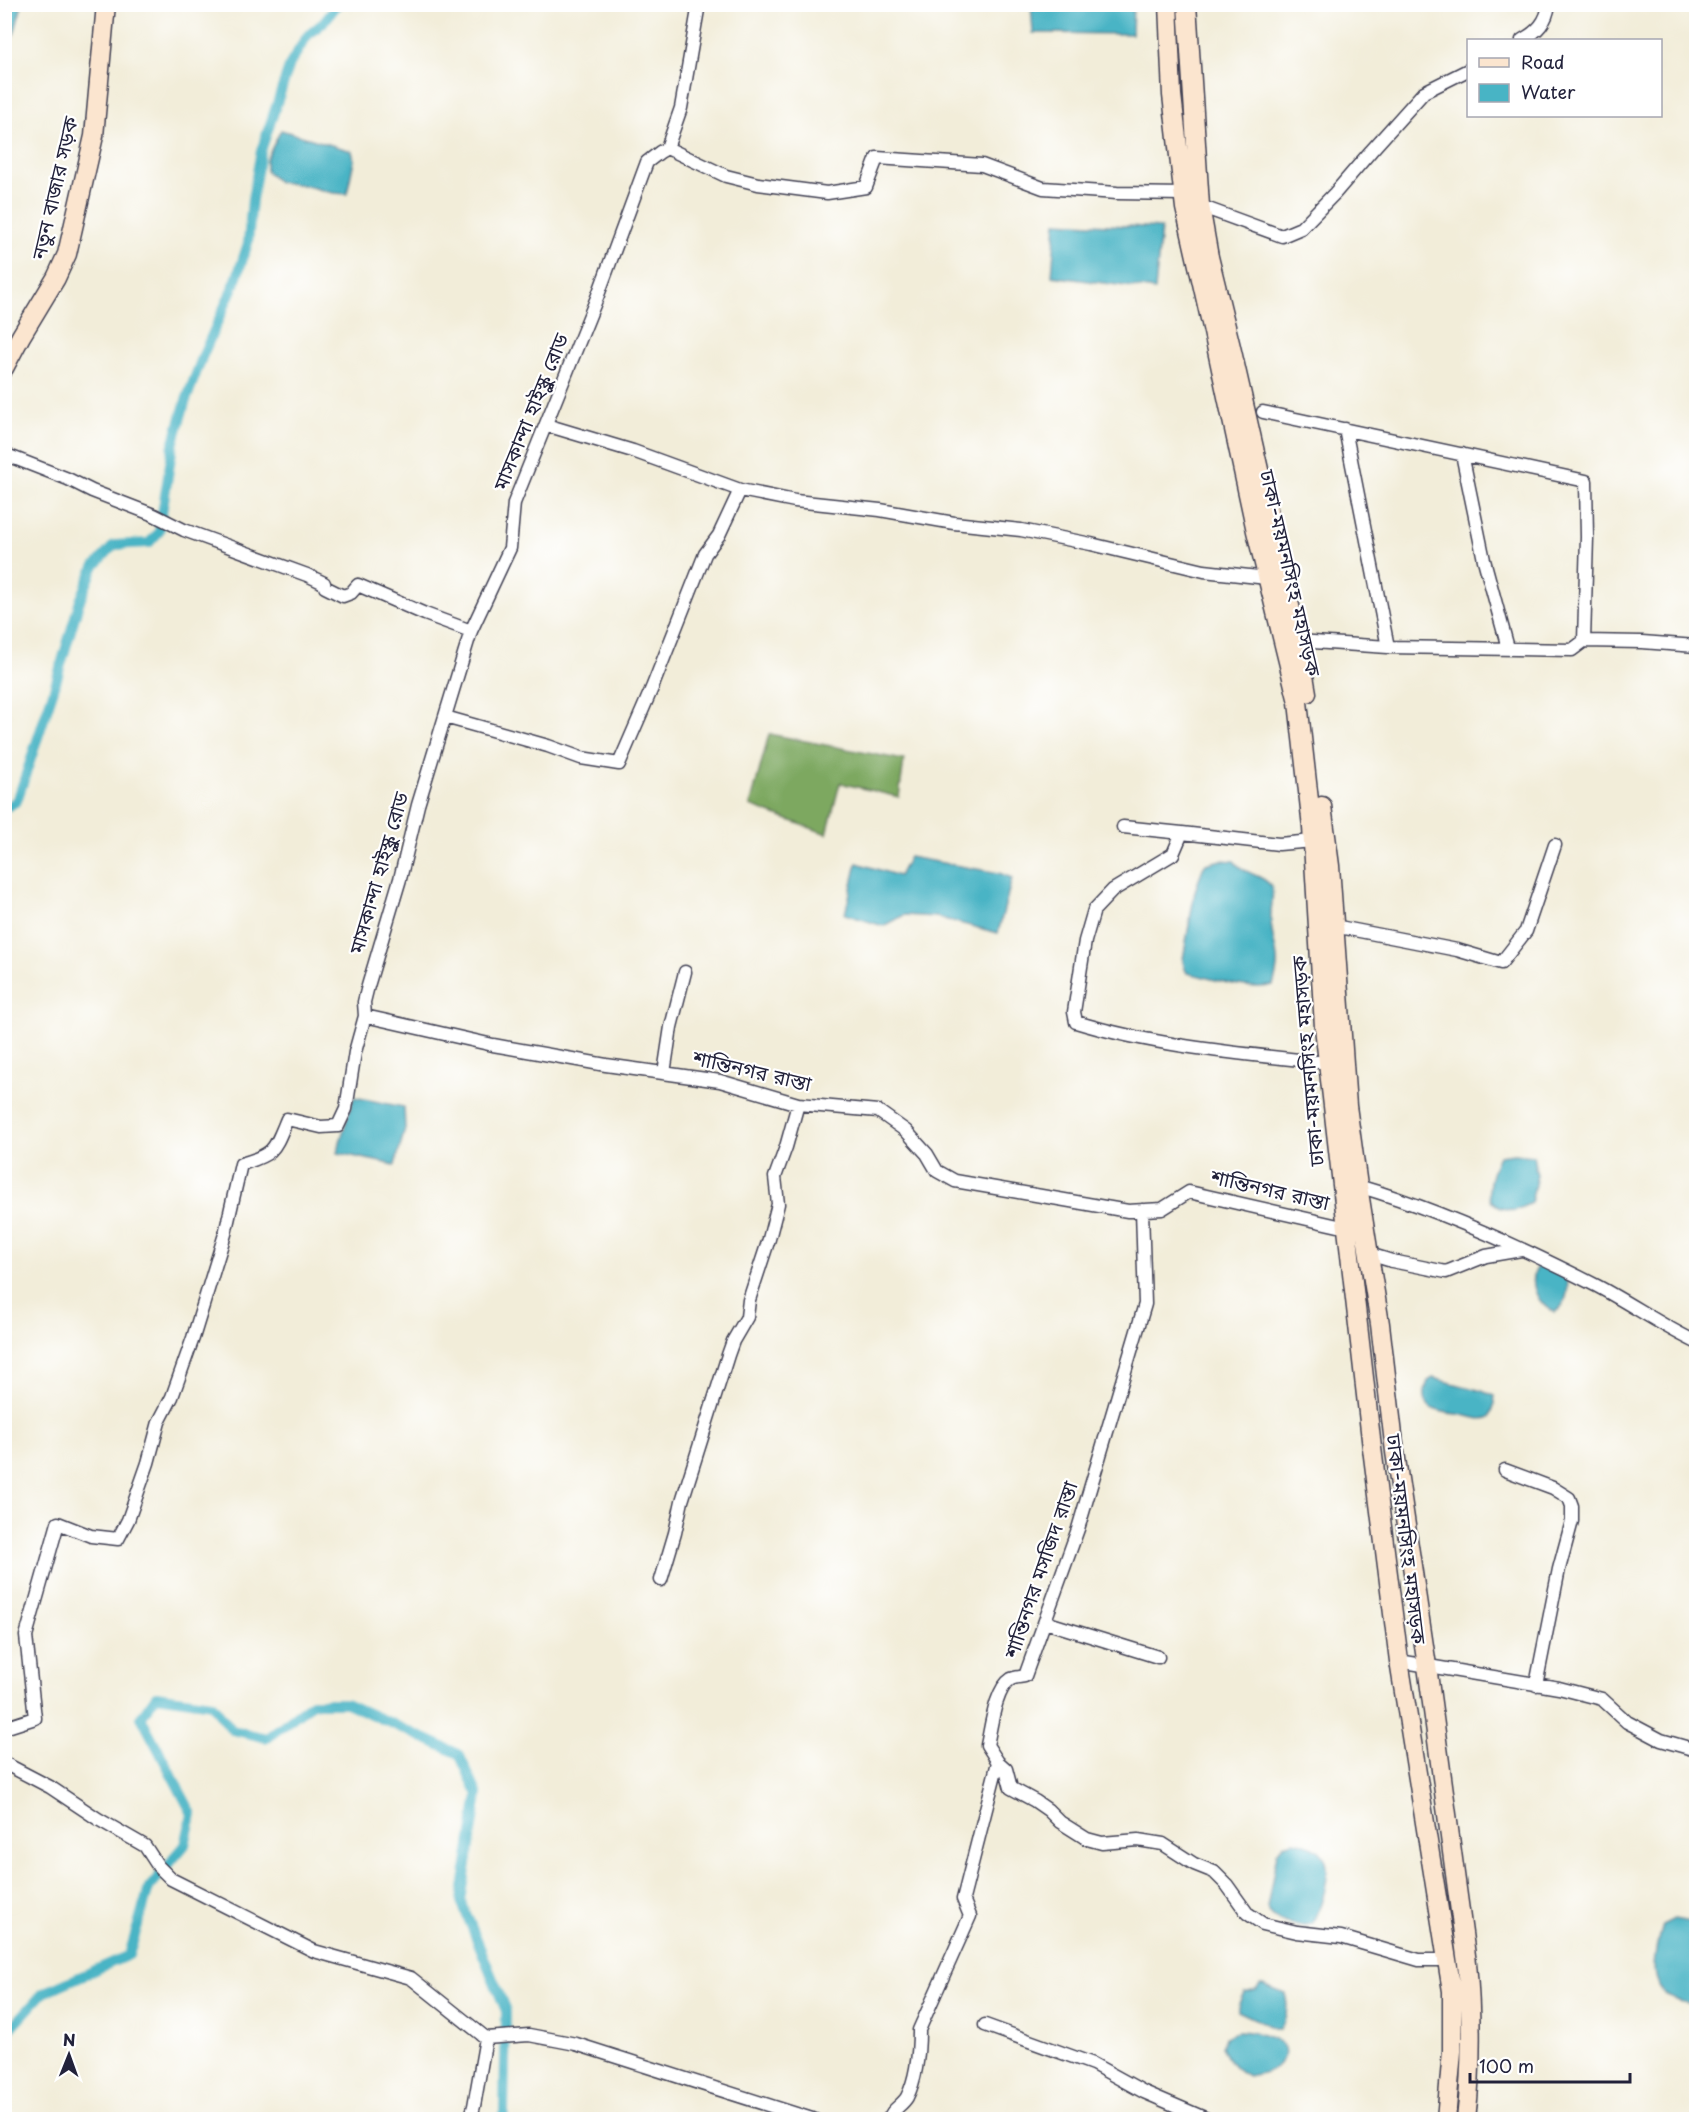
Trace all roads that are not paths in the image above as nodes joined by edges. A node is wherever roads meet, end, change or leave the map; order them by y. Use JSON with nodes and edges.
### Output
{"nodes":[{"id":1,"x":106,"y":4,"type":"edge"},
{"id":2,"x":699,"y":4,"type":"edge"},
{"id":3,"x":1168,"y":4,"type":"edge"},
{"id":4,"x":1187,"y":4,"type":"edge"},
{"id":5,"x":1549,"y":4,"type":"edge"},
{"id":6,"x":1524,"y":39,"type":"edge"},
{"id":7,"x":1467,"y":70,"type":"edge"},
{"id":8,"x":668,"y":148,"type":"junction"},
{"id":9,"x":1183,"y":194,"type":"junction"},
{"id":10,"x":1200,"y":206,"type":"junction"},
{"id":11,"x":4,"y":368,"type":"edge"},
{"id":12,"x":1263,"y":412,"type":"dead end"},
{"id":13,"x":546,"y":425,"type":"junction"},
{"id":14,"x":1345,"y":429,"type":"junction"},
{"id":15,"x":4,"y":454,"type":"edge"},
{"id":16,"x":1462,"y":454,"type":"junction"},
{"id":17,"x":740,"y":490,"type":"junction"},
{"id":18,"x":1267,"y":578,"type":"junction"},
{"id":19,"x":471,"y":631,"type":"junction"},
{"id":20,"x":1298,"y":641,"type":"junction"},
{"id":21,"x":1584,"y":641,"type":"junction"},
{"id":22,"x":1696,"y":646,"type":"edge"},
{"id":23,"x":1388,"y":647,"type":"junction"},
{"id":24,"x":1508,"y":648,"type":"junction"},
{"id":25,"x":445,"y":717,"type":"junction"},
{"id":26,"x":1123,"y":827,"type":"dead end"},
{"id":27,"x":1182,"y":833,"type":"junction"},
{"id":28,"x":1313,"y":841,"type":"junction"},
{"id":29,"x":1555,"y":845,"type":"dead end"},
{"id":30,"x":1334,"y":926,"type":"junction"},
{"id":31,"x":685,"y":972,"type":"dead end"},
{"id":32,"x":365,"y":1016,"type":"junction"},
{"id":33,"x":1328,"y":1063,"type":"junction"},
{"id":34,"x":664,"y":1073,"type":"junction"},
{"id":35,"x":798,"y":1104,"type":"junction"},
{"id":36,"x":1358,"y":1186,"type":"junction"},
{"id":37,"x":1142,"y":1210,"type":"junction"},
{"id":38,"x":1347,"y":1228,"type":"junction"},
{"id":39,"x":1521,"y":1250,"type":"junction"},
{"id":40,"x":1369,"y":1254,"type":"junction"},
{"id":41,"x":1696,"y":1342,"type":"edge"},
{"id":42,"x":1505,"y":1470,"type":"dead end"},
{"id":43,"x":661,"y":1580,"type":"dead end"},
{"id":44,"x":1045,"y":1622,"type":"junction"},
{"id":45,"x":1158,"y":1657,"type":"dead end"},
{"id":46,"x":1399,"y":1661,"type":"junction"},
{"id":47,"x":1427,"y":1666,"type":"junction"},
{"id":48,"x":1536,"y":1685,"type":"junction"},
{"id":49,"x":4,"y":1728,"type":"edge"},
{"id":50,"x":1696,"y":1750,"type":"edge"},
{"id":51,"x":998,"y":1761,"type":"junction"},
{"id":52,"x":4,"y":1763,"type":"edge"},
{"id":53,"x":1448,"y":1960,"type":"junction"},
{"id":54,"x":985,"y":2025,"type":"dead end"},
{"id":55,"x":488,"y":2038,"type":"junction"},
{"id":56,"x":470,"y":2120,"type":"edge"},
{"id":57,"x":815,"y":2120,"type":"edge"},
{"id":58,"x":889,"y":2120,"type":"edge"},
{"id":59,"x":1209,"y":2120,"type":"edge"},
{"id":60,"x":1446,"y":2120,"type":"edge"},
{"id":61,"x":1466,"y":2120,"type":"edge"}],
"edges":[{"from":1,"to":11,"type":"main road","name":"নতুন বাজার সড়ক"},
{"from":2,"to":8,"type":"street"},
{"from":3,"to":9,"type":"main road","name":"ঢাকা-ময়মনসিংহ মহাসড়ক"},
{"from":4,"to":10,"type":"main road","name":"ঢাকা-ময়মনসিংহ মহাসড়ক"},
{"from":5,"to":6,"type":"street"},
{"from":7,"to":10,"type":"street"},
{"from":8,"to":9,"type":"street"},
{"from":8,"to":13,"type":"street","name":"মাসকান্দা হাইস্কুল রোড"},
{"from":9,"to":18,"type":"main road","name":"ঢাকা-ময়মনসিংহ মহাসড়ক"},
{"from":10,"to":20,"type":"main road","name":"ঢাকা-ময়মনসিংহ মহাসড়ক"},
{"from":12,"to":14,"type":"street"},
{"from":13,"to":17,"type":"street"},
{"from":13,"to":19,"type":"street","name":"মাসকান্দা হাইস্কুল রোড"},
{"from":14,"to":16,"type":"street"},
{"from":14,"to":23,"type":"street"},
{"from":15,"to":19,"type":"street"},
{"from":16,"to":21,"type":"street"},
{"from":16,"to":24,"type":"street"},
{"from":17,"to":18,"type":"street"},
{"from":17,"to":25,"type":"street"},
{"from":18,"to":28,"type":"main road","name":"ঢাকা-ময়মনসিংহ মহাসড়ক"},
{"from":19,"to":25,"type":"street","name":"মাসকান্দা হাইস্কুল রোড"},
{"from":20,"to":23,"type":"street"},
{"from":20,"to":30,"type":"main road","name":"ঢাকা-ময়মনসিংহ মহাসড়ক"},
{"from":21,"to":22,"type":"street"},
{"from":21,"to":24,"type":"street"},
{"from":23,"to":24,"type":"street"},
{"from":25,"to":32,"type":"street","name":"মাসকান্দা হাইস্কুল রোড"},
{"from":26,"to":27,"type":"street"},
{"from":27,"to":28,"type":"street"},
{"from":27,"to":33,"type":"street"},
{"from":28,"to":33,"type":"main road","name":"ঢাকা-ময়মনসিংহ মহাসড়ক"},
{"from":29,"to":30,"type":"street"},
{"from":30,"to":36,"type":"main road","name":"ঢাকা-ময়মনসিংহ মহাসড়ক"},
{"from":31,"to":34,"type":"street"},
{"from":32,"to":34,"type":"street","name":"শান্তিনগর রাস্তা"},
{"from":32,"to":49,"type":"street","name":"মাসকান্দা হাইস্কুল রোড"},
{"from":33,"to":38,"type":"main road","name":"ঢাকা-ময়মনসিংহ মহাসড়ক"},
{"from":34,"to":35,"type":"street","name":"শান্তিনগর রাস্তা"},
{"from":35,"to":37,"type":"street","name":"শান্তিনগর রাস্তা"},
{"from":35,"to":43,"type":"street"},
{"from":36,"to":39,"type":"street"},
{"from":36,"to":40,"type":"main road","name":"ঢাকা-ময়মনসিংহ মহাসড়ক"},
{"from":37,"to":38,"type":"street","name":"শান্তিনগর রাস্তা"},
{"from":37,"to":44,"type":"street","name":"শান্তিনগর মসজিদ রাস্তা"},
{"from":38,"to":46,"type":"main road","name":"ঢাকা-ময়মনসিংহ মহাসড়ক"},
{"from":39,"to":40,"type":"street"},
{"from":39,"to":41,"type":"street"},
{"from":40,"to":47,"type":"main road","name":"ঢাকা-ময়মনসিংহ মহাসড়ক"},
{"from":42,"to":48,"type":"street"},
{"from":44,"to":45,"type":"street"},
{"from":44,"to":51,"type":"street","name":"শান্তিনগর মসজিদ রাস্তা"},
{"from":46,"to":47,"type":"street"},
{"from":46,"to":53,"type":"main road","name":"ঢাকা-ময়মনসিংহ মহাসড়ক"},
{"from":47,"to":48,"type":"street"},
{"from":47,"to":61,"type":"main road","name":"ঢাকা-ময়মনসিংহ মহাসড়ক"},
{"from":48,"to":50,"type":"street"},
{"from":51,"to":53,"type":"street"},
{"from":51,"to":58,"type":"street"},
{"from":52,"to":55,"type":"street"},
{"from":53,"to":60,"type":"main road","name":"ঢাকা-ময়মনসিংহ মহাসড়ক"},
{"from":54,"to":59,"type":"street"},
{"from":55,"to":56,"type":"street"},
{"from":55,"to":57,"type":"street"}]}
